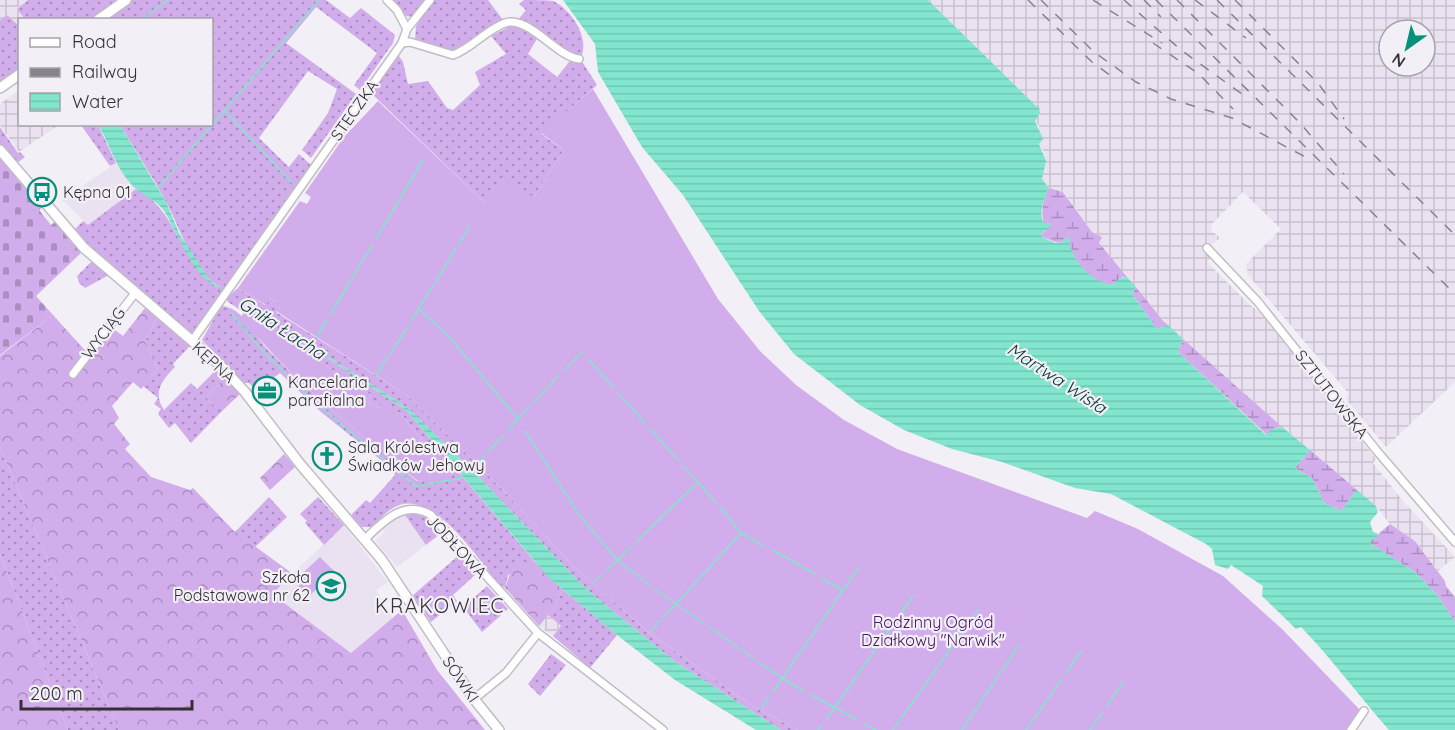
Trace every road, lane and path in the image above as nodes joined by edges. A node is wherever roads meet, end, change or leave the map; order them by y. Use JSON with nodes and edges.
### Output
{"nodes":[{"id":1,"x":126,"y":0,"type":"edge"},
{"id":2,"x":387,"y":0,"type":"edge"},
{"id":3,"x":430,"y":0,"type":"edge"},
{"id":4,"x":101,"y":18,"type":"edge"},
{"id":5,"x":407,"y":29,"type":"junction"},
{"id":6,"x":402,"y":43,"type":"junction"},
{"id":7,"x":579,"y":59,"type":"dead end"},
{"id":8,"x":18,"y":75,"type":"edge"},
{"id":9,"x":0,"y":88,"type":"edge"},
{"id":10,"x":0,"y":150,"type":"edge"},
{"id":11,"x":1207,"y":248,"type":"dead end"},
{"id":12,"x":135,"y":292,"type":"junction"},
{"id":13,"x":192,"y":341,"type":"junction"},
{"id":14,"x":73,"y":374,"type":"dead end"},
{"id":15,"x":365,"y":539,"type":"junction"},
{"id":16,"x":1455,"y":542,"type":"edge"},
{"id":17,"x":426,"y":625,"type":"joint"},
{"id":18,"x":538,"y":633,"type":"junction"},
{"id":19,"x":474,"y":699,"type":"junction"},
{"id":20,"x":1364,"y":711,"type":"dead end"},
{"id":21,"x":499,"y":730,"type":"edge"},
{"id":22,"x":663,"y":730,"type":"edge"},
{"id":23,"x":1351,"y":730,"type":"edge"}],
"edges":[{"from":1,"to":4,"type":"street"},
{"from":2,"to":5,"type":"street"},
{"from":3,"to":5,"type":"street","name":"STECZKA"},
{"from":5,"to":6,"type":"street","name":"STECZKA"},
{"from":6,"to":7,"type":"street"},
{"from":6,"to":13,"type":"street","name":"STECZKA"},
{"from":8,"to":9,"type":"street"},
{"from":10,"to":12,"type":"street","name":"KĘPNA"},
{"from":11,"to":16,"type":"street","name":"SZTUTOWSKA"},
{"from":12,"to":13,"type":"street","name":"KĘPNA"},
{"from":12,"to":14,"type":"street","name":"WYCIĄG"},
{"from":13,"to":15,"type":"street","name":"KĘPNA"},
{"from":15,"to":17,"type":"street","name":"KĘPNA"},
{"from":15,"to":18,"type":"street","name":"JODŁOWA"},
{"from":17,"to":19,"type":"street","name":"SÓWKI"},
{"from":18,"to":19,"type":"street"},
{"from":18,"to":22,"type":"street","name":"JODŁOWA"},
{"from":19,"to":21,"type":"street","name":"SÓWKI"},
{"from":20,"to":23,"type":"street"}]}
